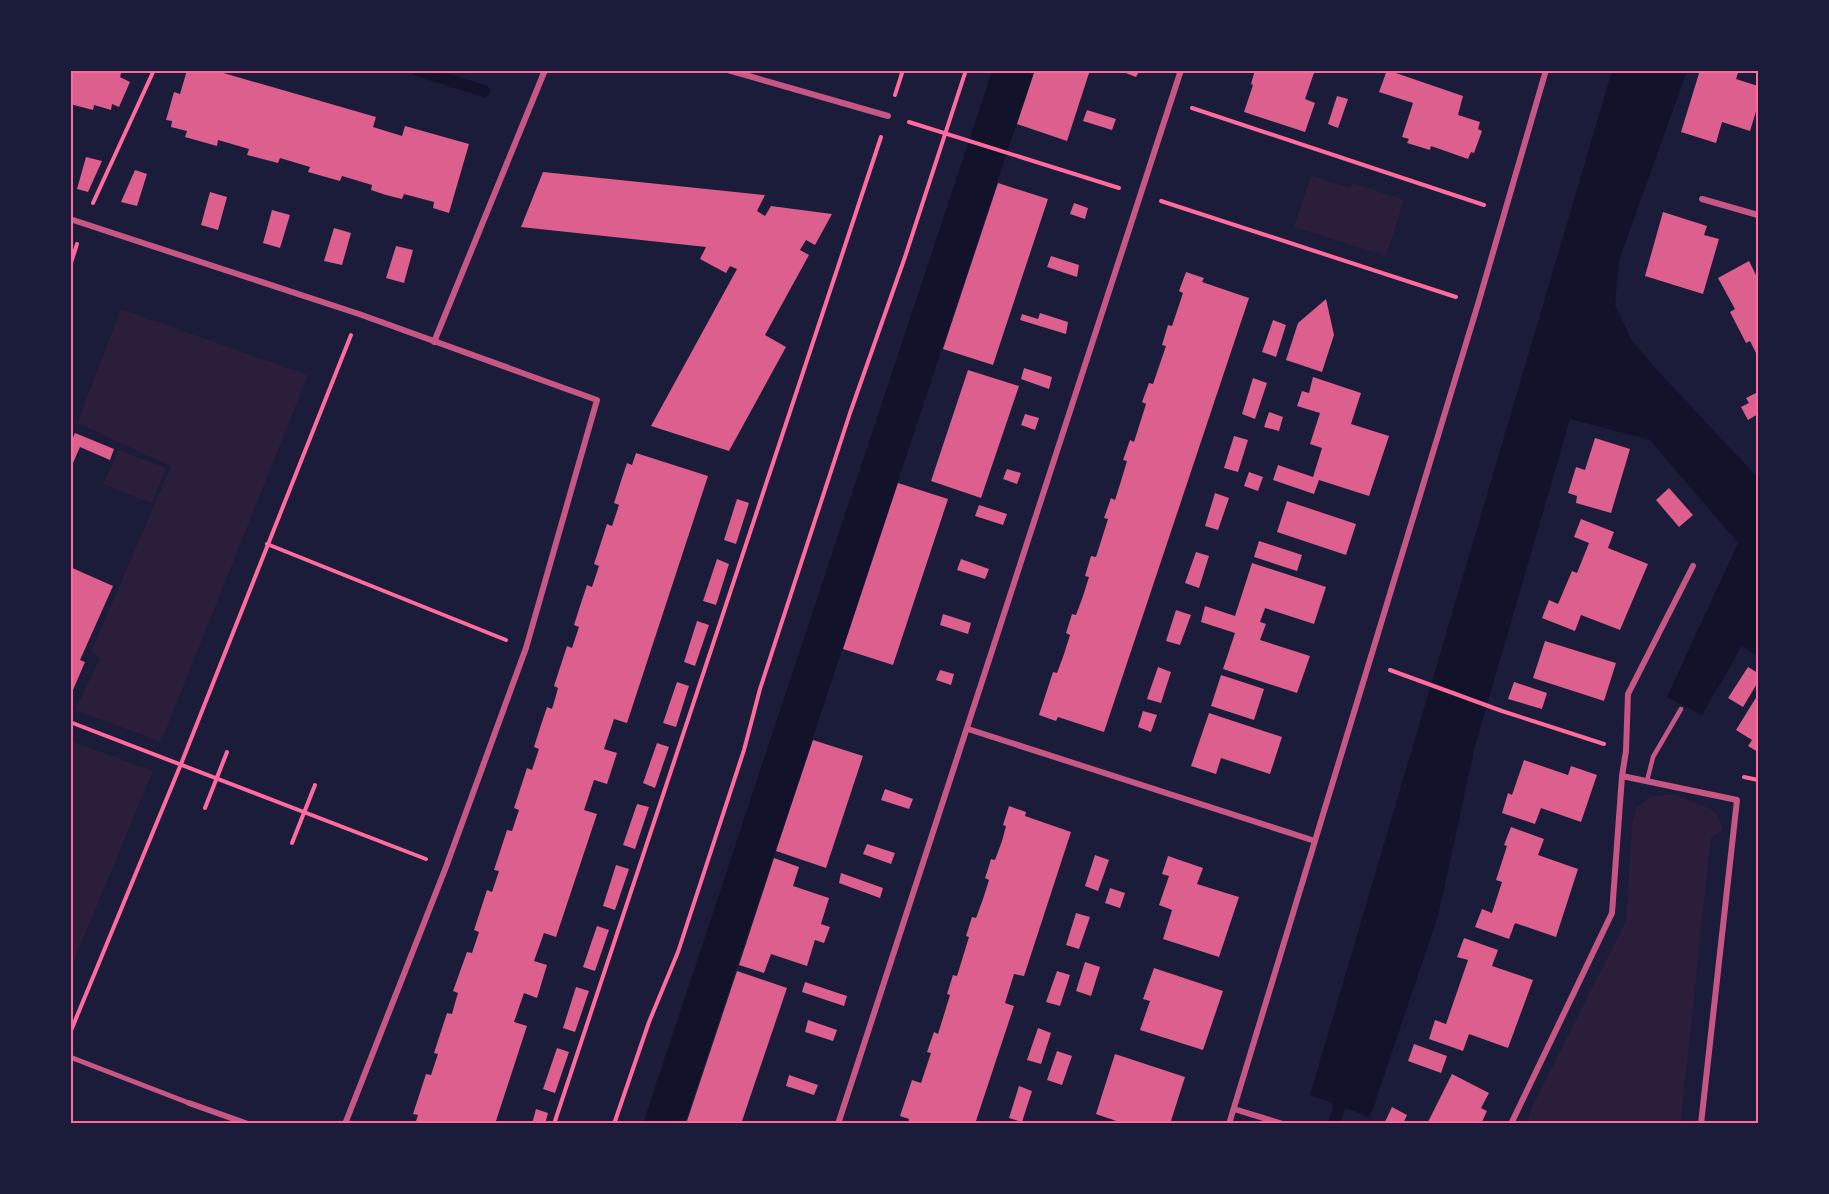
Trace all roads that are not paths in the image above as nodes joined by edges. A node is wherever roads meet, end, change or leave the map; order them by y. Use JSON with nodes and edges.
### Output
{"nodes":[{"id":1,"x":545,"y":70,"type":"edge"},
{"id":2,"x":728,"y":70,"type":"edge"},
{"id":3,"x":1181,"y":70,"type":"edge"},
{"id":4,"x":1546,"y":70,"type":"edge"},
{"id":5,"x":888,"y":116,"type":"road end"},
{"id":6,"x":1702,"y":200,"type":"dead end"},
{"id":7,"x":1758,"y":215,"type":"edge"},
{"id":8,"x":70,"y":219,"type":"edge"},
{"id":9,"x":434,"y":342,"type":"junction"},
{"id":10,"x":1693,"y":566,"type":"dead end"},
{"id":11,"x":1681,"y":709,"type":"dead end"},
{"id":12,"x":968,"y":729,"type":"junction"},
{"id":13,"x":1623,"y":776,"type":"junction"},
{"id":14,"x":1647,"y":781,"type":"junction"},
{"id":15,"x":1315,"y":841,"type":"junction"},
{"id":16,"x":70,"y":1057,"type":"edge"},
{"id":17,"x":189,"y":1103,"type":"joint"},
{"id":18,"x":1234,"y":1109,"type":"junction"},
{"id":19,"x":1282,"y":1123,"type":"edge"},
{"id":20,"x":248,"y":1124,"type":"edge"},
{"id":21,"x":345,"y":1124,"type":"edge"},
{"id":22,"x":838,"y":1124,"type":"edge"},
{"id":23,"x":1229,"y":1124,"type":"edge"},
{"id":24,"x":1511,"y":1124,"type":"edge"},
{"id":25,"x":1701,"y":1124,"type":"edge"}],
"edges":[{"from":1,"to":9,"type":"street"},
{"from":2,"to":5,"type":"street"},
{"from":3,"to":12,"type":"street"},
{"from":4,"to":15,"type":"street"},
{"from":6,"to":7,"type":"street"},
{"from":8,"to":9,"type":"street"},
{"from":9,"to":21,"type":"street"},
{"from":10,"to":13,"type":"street"},
{"from":11,"to":14,"type":"lane"},
{"from":12,"to":15,"type":"street"},
{"from":12,"to":22,"type":"street"},
{"from":13,"to":14,"type":"street"},
{"from":13,"to":24,"type":"street"},
{"from":14,"to":25,"type":"street"},
{"from":15,"to":18,"type":"street"},
{"from":16,"to":17,"type":"street"},
{"from":17,"to":20,"type":"street"},
{"from":18,"to":19,"type":"street"},
{"from":18,"to":23,"type":"street"}]}
